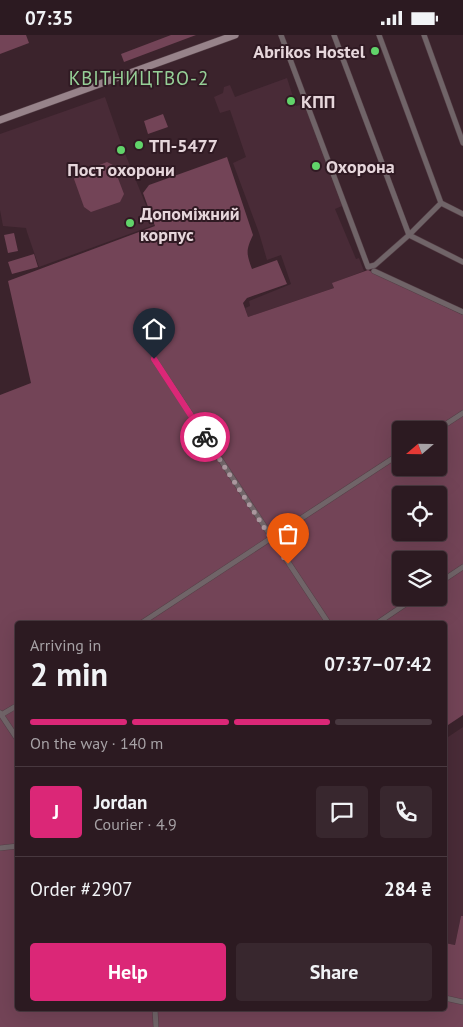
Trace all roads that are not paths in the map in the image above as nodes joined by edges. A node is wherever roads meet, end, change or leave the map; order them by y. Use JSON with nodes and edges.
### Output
{"nodes":[{"id":1,"x":235,"y":35,"type":"edge"},
{"id":2,"x":281,"y":35,"type":"edge"},
{"id":3,"x":334,"y":35,"type":"edge"},
{"id":4,"x":379,"y":35,"type":"edge"},
{"id":5,"x":424,"y":35,"type":"edge"},
{"id":6,"x":0,"y":120,"type":"edge"},
{"id":7,"x":463,"y":143,"type":"edge"},
{"id":8,"x":441,"y":203,"type":"junction"},
{"id":9,"x":463,"y":214,"type":"edge"},
{"id":10,"x":409,"y":235,"type":"junction"},
{"id":11,"x":463,"y":262,"type":"edge"},
{"id":12,"x":374,"y":271,"type":"dead end"},
{"id":13,"x":463,"y":312,"type":"edge"},
{"id":14,"x":154,"y":359,"type":"dead end"},
{"id":15,"x":463,"y":413,"type":"edge"},
{"id":16,"x":448,"y":423,"type":"edge"},
{"id":17,"x":392,"y":459,"type":"edge"},
{"id":18,"x":271,"y":538,"type":"junction"},
{"id":19,"x":463,"y":567,"type":"edge"},
{"id":20,"x":447,"y":578,"type":"edge"},
{"id":21,"x":403,"y":606,"type":"edge"},
{"id":22,"x":145,"y":621,"type":"edge"},
{"id":23,"x":326,"y":621,"type":"edge"},
{"id":24,"x":380,"y":621,"type":"edge"},
{"id":25,"x":15,"y":707,"type":"edge"},
{"id":26,"x":1,"y":714,"type":"edge"},
{"id":27,"x":15,"y":735,"type":"edge"},
{"id":28,"x":15,"y":847,"type":"edge"},
{"id":29,"x":0,"y":848,"type":"edge"},
{"id":30,"x":447,"y":998,"type":"edge"},
{"id":31,"x":463,"y":1001,"type":"edge"},
{"id":32,"x":155,"y":1011,"type":"edge"},
{"id":33,"x":156,"y":1027,"type":"edge"}],
"edges":[{"from":1,"to":6,"type":"main road"},
{"from":2,"to":10,"type":"street"},
{"from":3,"to":10,"type":"street"},
{"from":4,"to":8,"type":"street"},
{"from":5,"to":7,"type":"street"},
{"from":8,"to":9,"type":"street"},
{"from":8,"to":10,"type":"street"},
{"from":10,"to":11,"type":"street"},
{"from":12,"to":13,"type":"street"},
{"from":14,"to":18,"type":"street"},
{"from":15,"to":16,"type":"street"},
{"from":17,"to":18,"type":"street"},
{"from":18,"to":22,"type":"street"},
{"from":18,"to":23,"type":"street"},
{"from":19,"to":20,"type":"street"},
{"from":21,"to":24,"type":"street"},
{"from":25,"to":26,"type":"street"},
{"from":26,"to":27,"type":"street"},
{"from":28,"to":29,"type":"street"},
{"from":30,"to":31,"type":"street"},
{"from":32,"to":33,"type":"street"}]}
